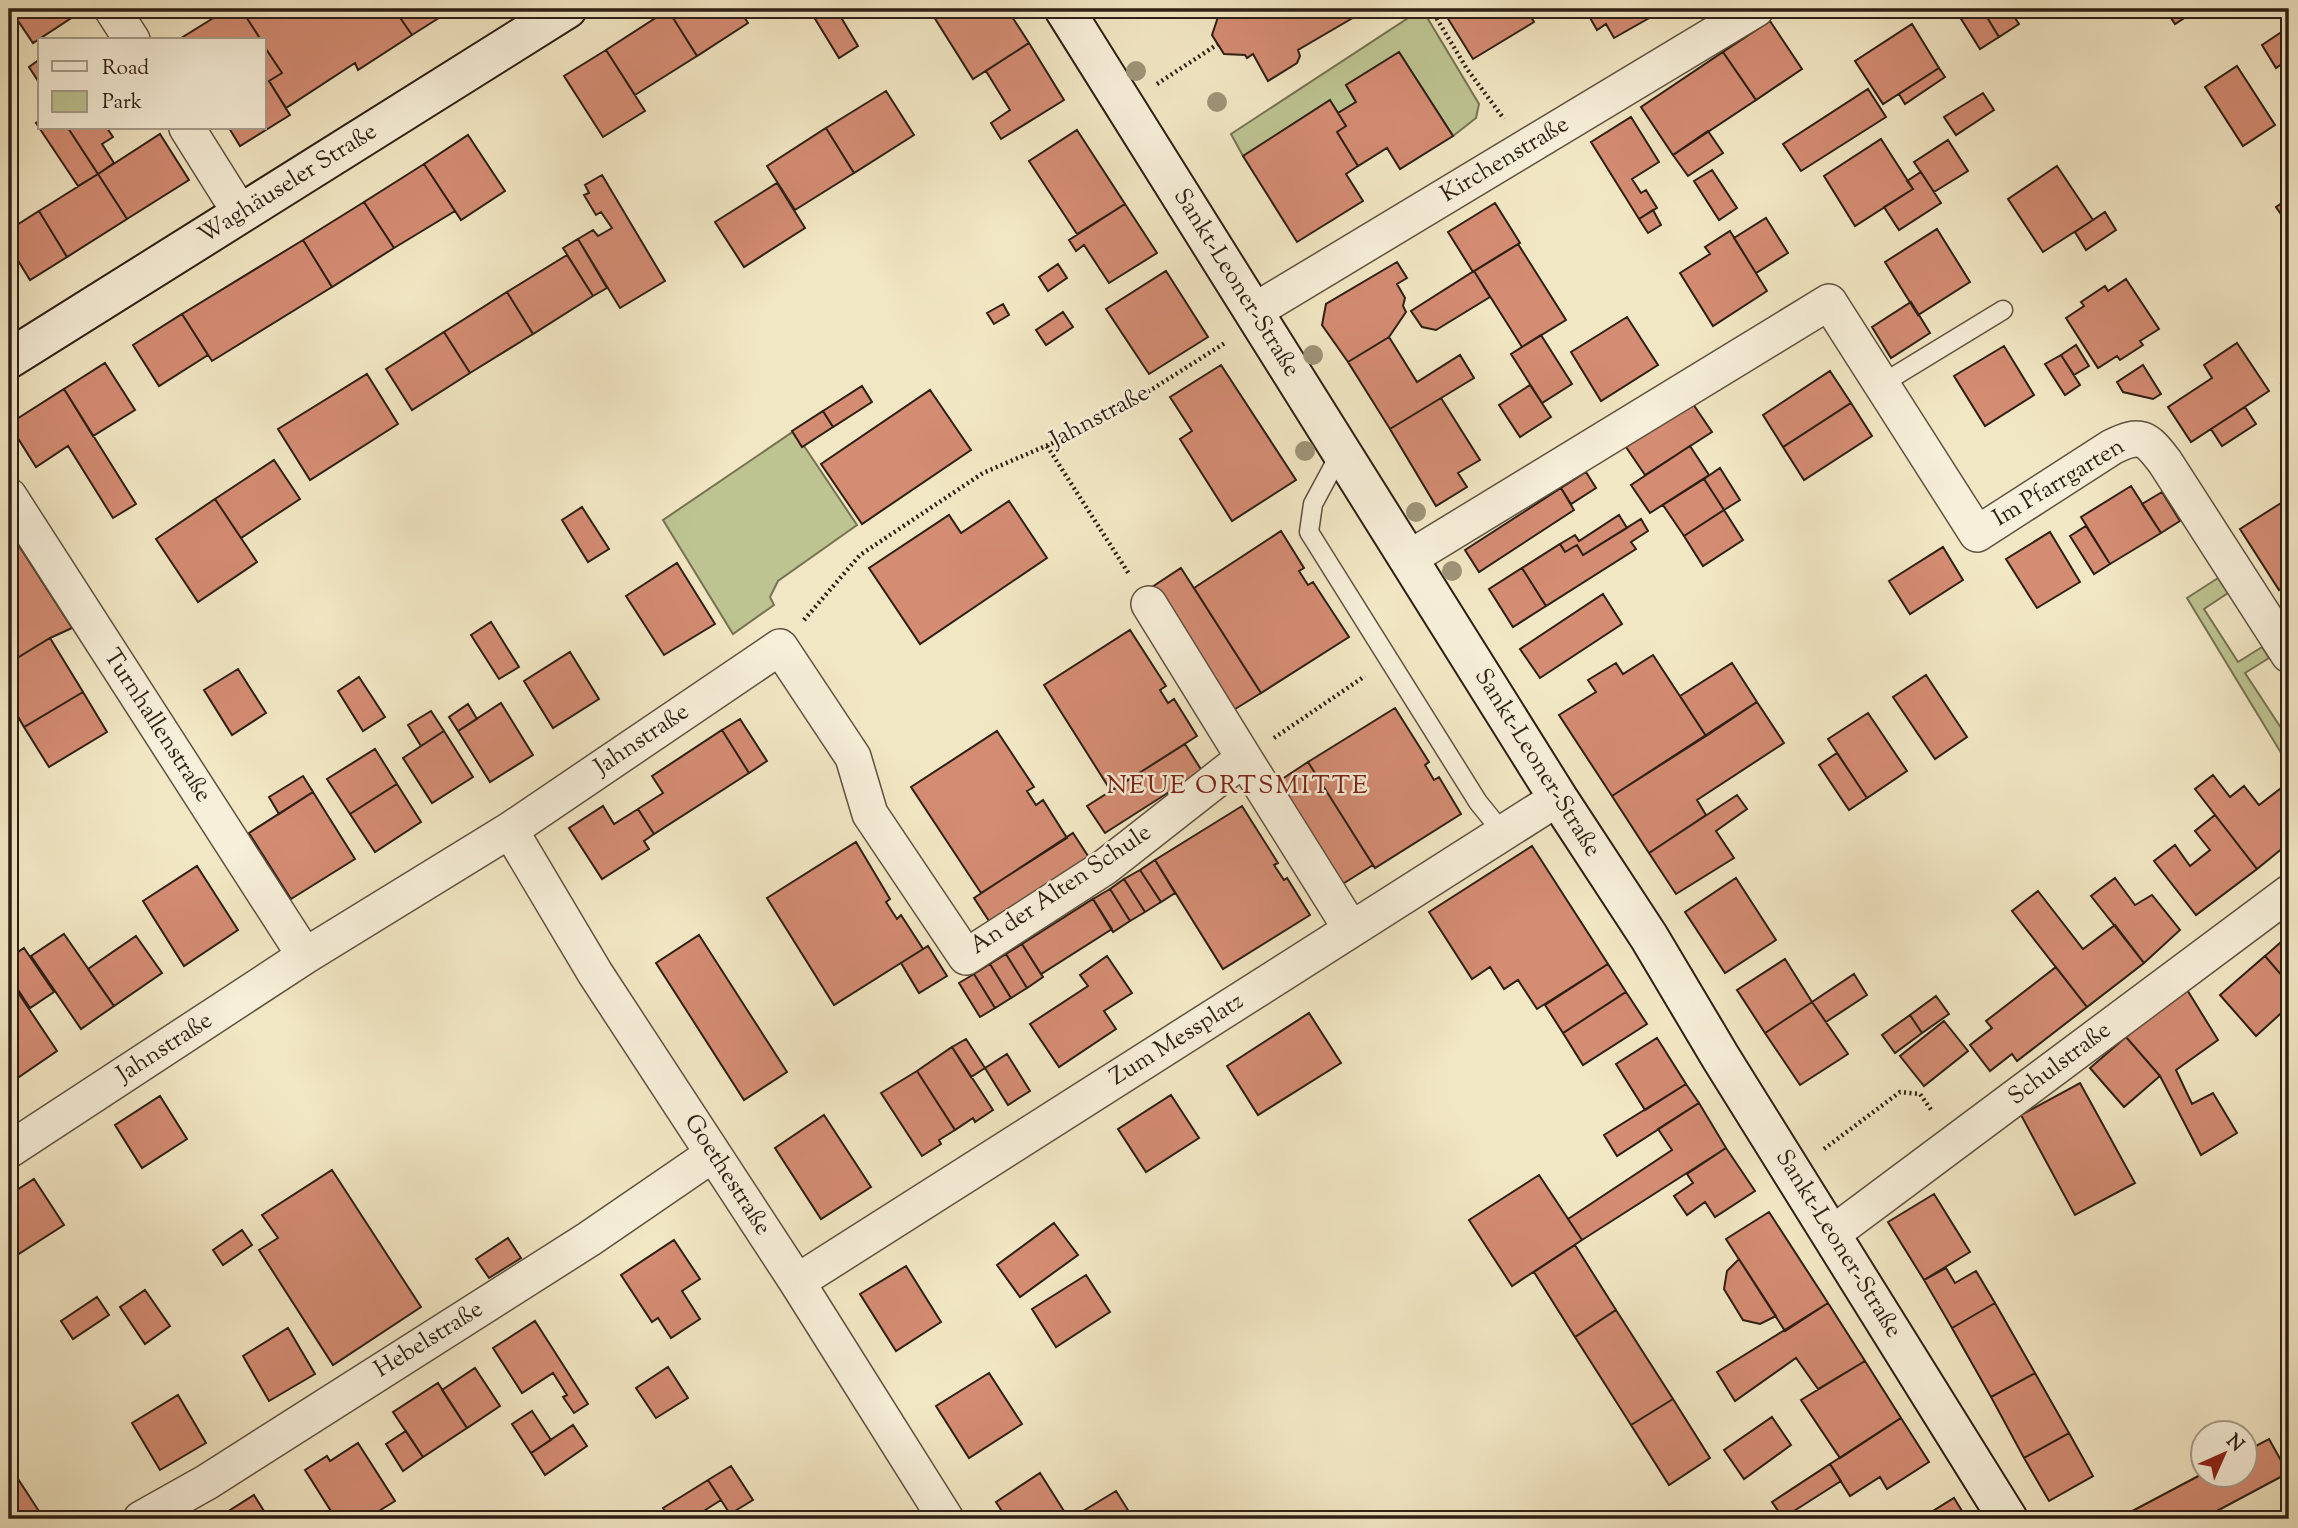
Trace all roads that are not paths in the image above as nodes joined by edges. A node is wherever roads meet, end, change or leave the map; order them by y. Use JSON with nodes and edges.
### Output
{"nodes":[{"id":1,"x":112,"y":9,"type":"edge"},
{"id":2,"x":567,"y":9,"type":"edge"},
{"id":3,"x":1064,"y":9,"type":"edge"},
{"id":4,"x":1756,"y":9,"type":"edge"},
{"id":5,"x":131,"y":38,"type":"edge"},
{"id":6,"x":188,"y":130,"type":"edge"},
{"id":7,"x":241,"y":214,"type":"junction"},
{"id":8,"x":2003,"y":310,"type":"dead end"},
{"id":9,"x":1253,"y":312,"type":"junction"},
{"id":10,"x":9,"y":359,"type":"edge"},
{"id":11,"x":1880,"y":385,"type":"junction"},
{"id":12,"x":1342,"y":452,"type":"junction"},
{"id":13,"x":9,"y":496,"type":"edge"},
{"id":14,"x":1408,"y":559,"type":"junction"},
{"id":15,"x":1149,"y":604,"type":"road end"},
{"id":16,"x":780,"y":647,"type":"joint"},
{"id":17,"x":2289,"y":655,"type":"edge"},
{"id":18,"x":1244,"y":758,"type":"junction"},
{"id":19,"x":1558,"y":798,"type":"junction"},
{"id":20,"x":510,"y":830,"type":"junction"},
{"id":21,"x":1503,"y":833,"type":"junction"},
{"id":22,"x":2289,"y":893,"type":"edge"},
{"id":23,"x":1351,"y":929,"type":"junction"},
{"id":24,"x":305,"y":956,"type":"junction"},
{"id":25,"x":9,"y":1150,"type":"edge"},
{"id":26,"x":713,"y":1154,"type":"junction"},
{"id":27,"x":1832,"y":1234,"type":"junction"},
{"id":28,"x":797,"y":1282,"type":"junction"},
{"id":29,"x":141,"y":1519,"type":"edge"},
{"id":30,"x":946,"y":1519,"type":"edge"},
{"id":31,"x":2008,"y":1519,"type":"edge"}],
"edges":[{"from":1,"to":5,"type":"street"},
{"from":2,"to":7,"type":"street","name":"Waghäuseler Straße"},
{"from":3,"to":9,"type":"street","name":"Sankt-Leoner-Straße"},
{"from":4,"to":9,"type":"street","name":"Kirchenstraße"},
{"from":6,"to":7,"type":"street"},
{"from":7,"to":10,"type":"street","name":"Waghäuseler Straße"},
{"from":8,"to":11,"type":"lane"},
{"from":9,"to":12,"type":"street","name":"Sankt-Leoner-Straße"},
{"from":11,"to":14,"type":"street","name":"Im Pfarrgarten"},
{"from":11,"to":17,"type":"street","name":"Im Pfarrgarten"},
{"from":12,"to":14,"type":"street","name":"Sankt-Leoner-Straße"},
{"from":12,"to":21,"type":"lane"},
{"from":13,"to":24,"type":"street","name":"Turnhallenstraße"},
{"from":14,"to":19,"type":"street","name":"Sankt-Leoner-Straße"},
{"from":15,"to":18,"type":"street"},
{"from":16,"to":18,"type":"street","name":"An der Alten Schule"},
{"from":16,"to":20,"type":"street","name":"Jahnstraße"},
{"from":18,"to":23,"type":"street"},
{"from":19,"to":21,"type":"street","name":"Zum Messplatz"},
{"from":19,"to":27,"type":"street","name":"Sankt-Leoner-Straße"},
{"from":20,"to":24,"type":"street","name":"Jahnstraße"},
{"from":20,"to":26,"type":"street","name":"Goethestraße"},
{"from":21,"to":23,"type":"street","name":"Zum Messplatz"},
{"from":22,"to":27,"type":"street","name":"Schulstraße"},
{"from":23,"to":28,"type":"street","name":"Zum Messplatz"},
{"from":24,"to":25,"type":"street","name":"Jahnstraße"},
{"from":26,"to":28,"type":"street","name":"Goethestraße"},
{"from":26,"to":29,"type":"street","name":"Hebelstraße"},
{"from":27,"to":31,"type":"street","name":"Sankt-Leoner-Straße"},
{"from":28,"to":30,"type":"street","name":"Goethestraße"}]}
